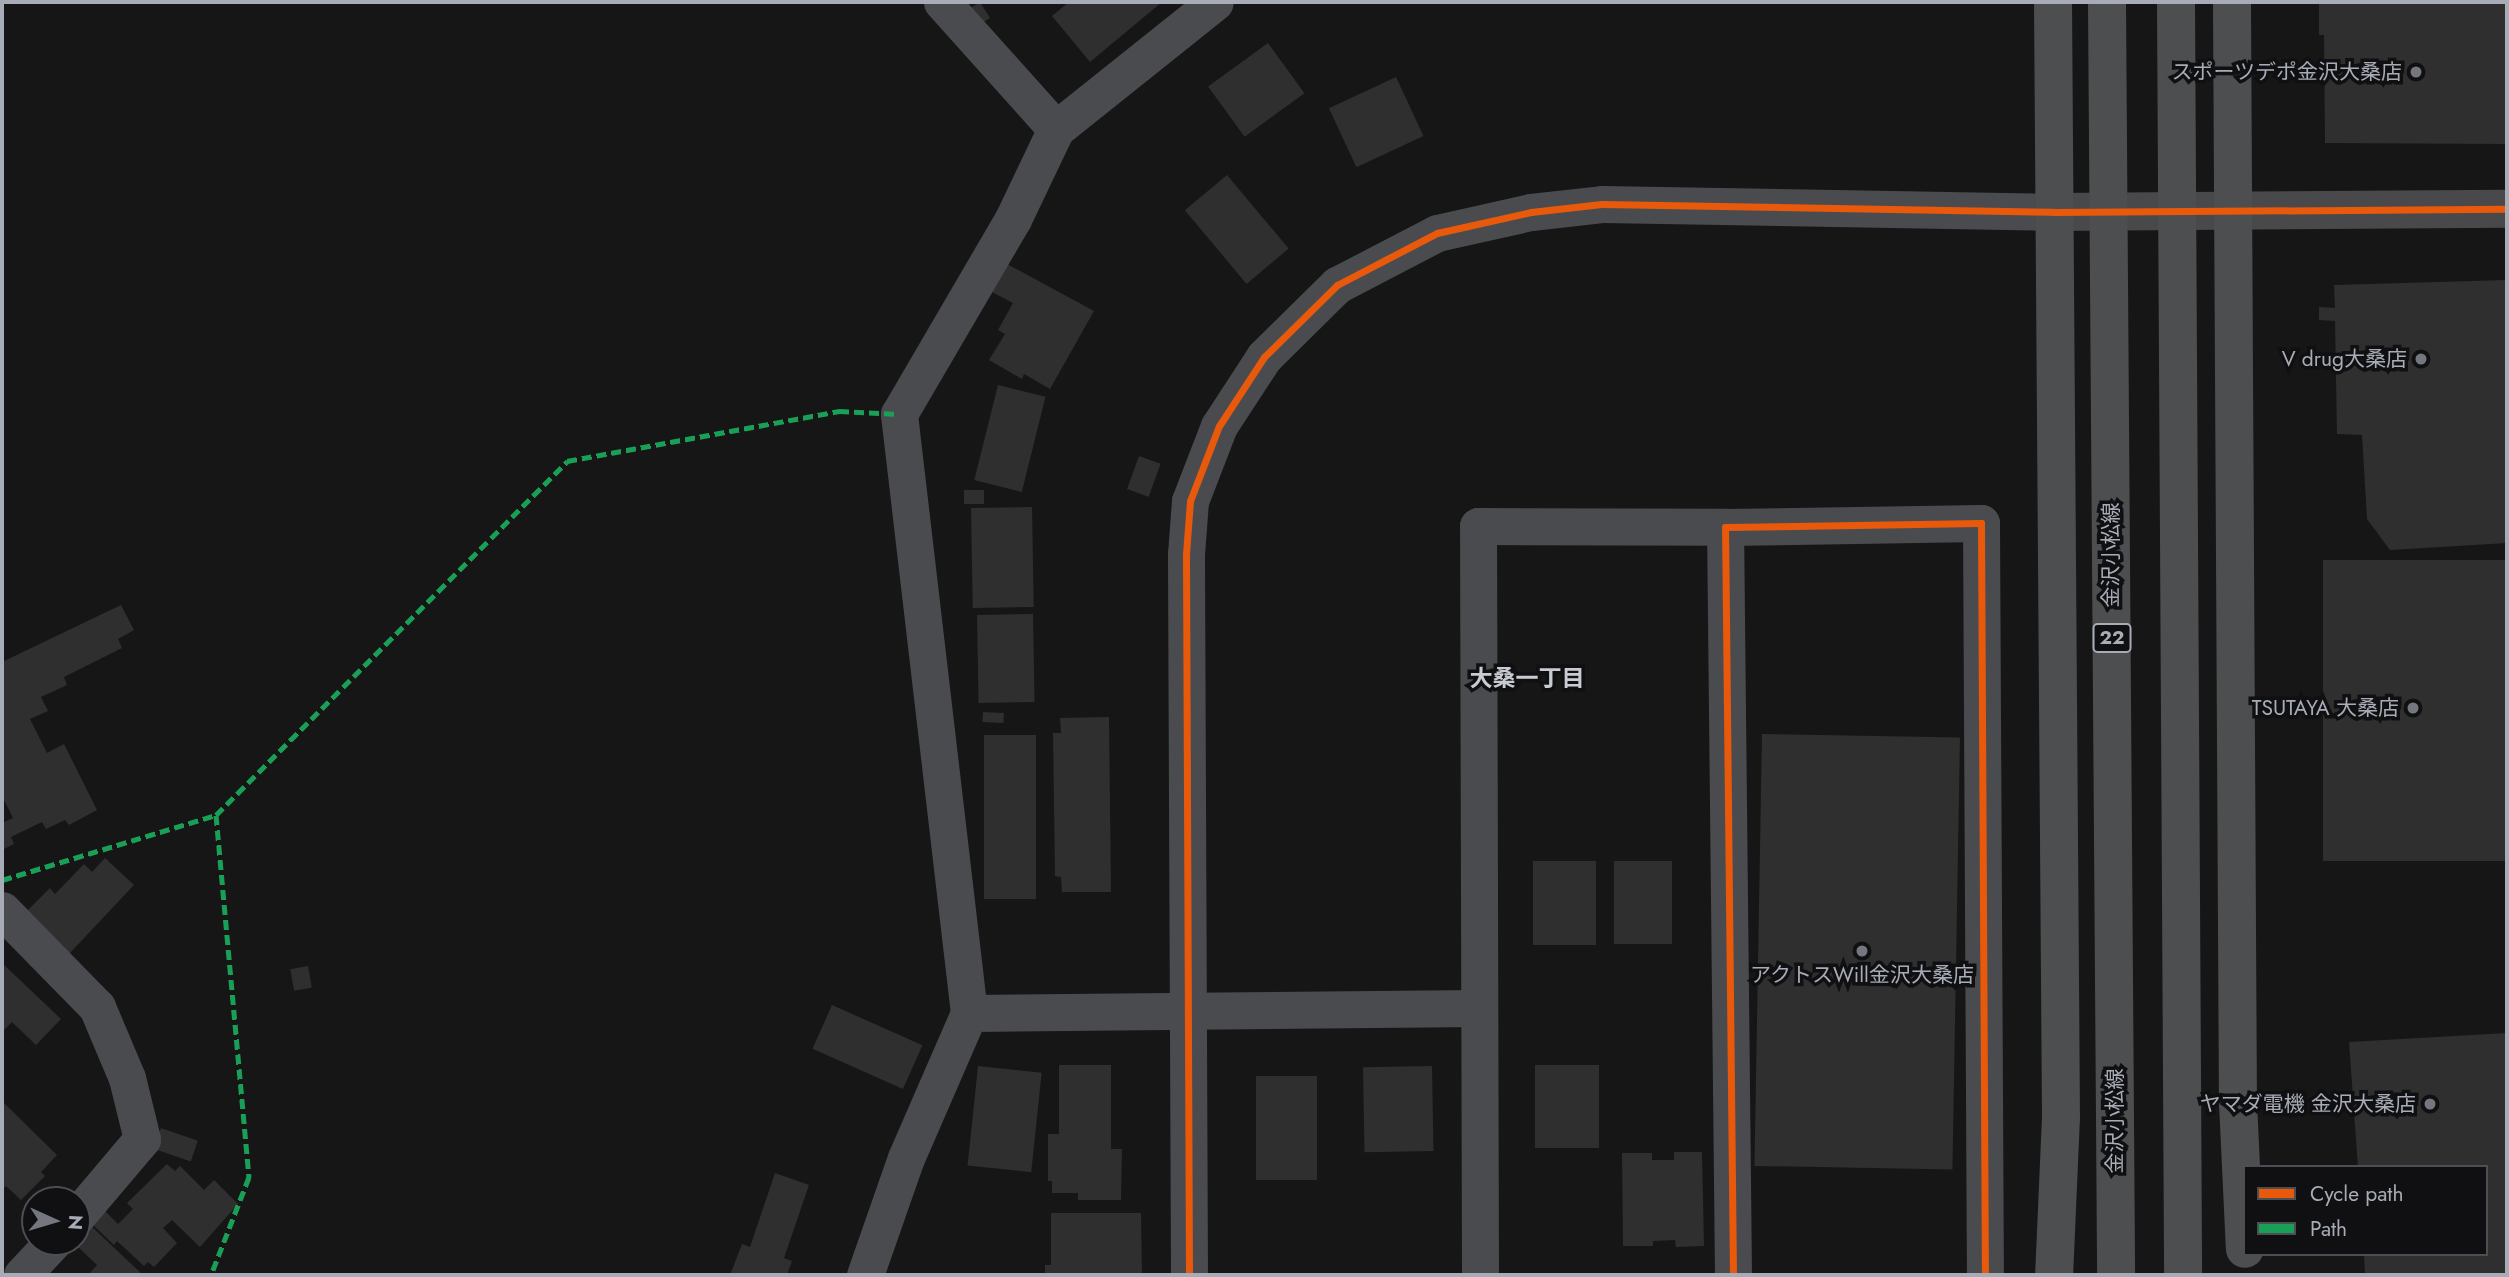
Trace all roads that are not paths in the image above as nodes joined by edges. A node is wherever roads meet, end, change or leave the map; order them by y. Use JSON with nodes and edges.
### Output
{"nodes":[{"id":1,"x":942,"y":2,"type":"edge"},
{"id":2,"x":1215,"y":2,"type":"edge"},
{"id":3,"x":2053,"y":2,"type":"edge"},
{"id":4,"x":2108,"y":2,"type":"edge"},
{"id":5,"x":2176,"y":2,"type":"edge"},
{"id":6,"x":2232,"y":2,"type":"edge"},
{"id":7,"x":1056,"y":129,"type":"junction"},
{"id":8,"x":2507,"y":209,"type":"edge"},
{"id":9,"x":2234,"y":210,"type":"junction"},
{"id":10,"x":2053,"y":212,"type":"junction"},
{"id":11,"x":1725,"y":527,"type":"junction"},
{"id":12,"x":2,"y":910,"type":"edge"},
{"id":13,"x":1479,"y":1008,"type":"junction"},
{"id":14,"x":969,"y":1013,"type":"junction"},
{"id":15,"x":1188,"y":1013,"type":"junction"},
{"id":16,"x":2238,"y":1103,"type":"junction"},
{"id":17,"x":2061,"y":1117,"type":"junction"},
{"id":18,"x":91,"y":1199,"type":"edge"},
{"id":19,"x":2243,"y":1207,"type":"edge"},
{"id":20,"x":40,"y":1256,"type":"edge"},
{"id":21,"x":2245,"y":1256,"type":"edge"},
{"id":22,"x":22,"y":1275,"type":"edge"},
{"id":23,"x":865,"y":1275,"type":"edge"},
{"id":24,"x":1189,"y":1275,"type":"edge"},
{"id":25,"x":1480,"y":1275,"type":"edge"},
{"id":26,"x":1733,"y":1275,"type":"edge"},
{"id":27,"x":1985,"y":1275,"type":"edge"},
{"id":28,"x":2054,"y":1275,"type":"edge"},
{"id":29,"x":2063,"y":1275,"type":"edge"},
{"id":30,"x":2116,"y":1275,"type":"edge"},
{"id":31,"x":2183,"y":1275,"type":"edge"},
{"id":32,"x":2236,"y":1275,"type":"edge"},
{"id":33,"x":2246,"y":1275,"type":"edge"}],
"edges":[{"from":1,"to":7,"type":"street"},
{"from":2,"to":7,"type":"street"},
{"from":3,"to":10,"type":"main road"},
{"from":4,"to":30,"type":"main road","name":"金沢小松線","number":"22","bridge":true},
{"from":5,"to":31,"type":"main road","bridge":true},
{"from":6,"to":9,"type":"main road"},
{"from":7,"to":14,"type":"street"},
{"from":8,"to":9,"type":"street"},
{"from":9,"to":10,"type":"street"},
{"from":9,"to":16,"type":"main road"},
{"from":10,"to":15,"type":"street"},
{"from":10,"to":17,"type":"main road"},
{"from":11,"to":13,"type":"street"},
{"from":11,"to":26,"type":"street"},
{"from":11,"to":27,"type":"street"},
{"from":12,"to":18,"type":"street"},
{"from":13,"to":15,"type":"street"},
{"from":13,"to":25,"type":"street"},
{"from":14,"to":15,"type":"street"},
{"from":14,"to":23,"type":"street"},
{"from":15,"to":24,"type":"street"},
{"from":16,"to":19,"type":"main road"},
{"from":16,"to":32,"type":"main road"},
{"from":17,"to":28,"type":"main road"},
{"from":17,"to":29,"type":"main road"},
{"from":20,"to":22,"type":"street"},
{"from":21,"to":33,"type":"main road"}]}
